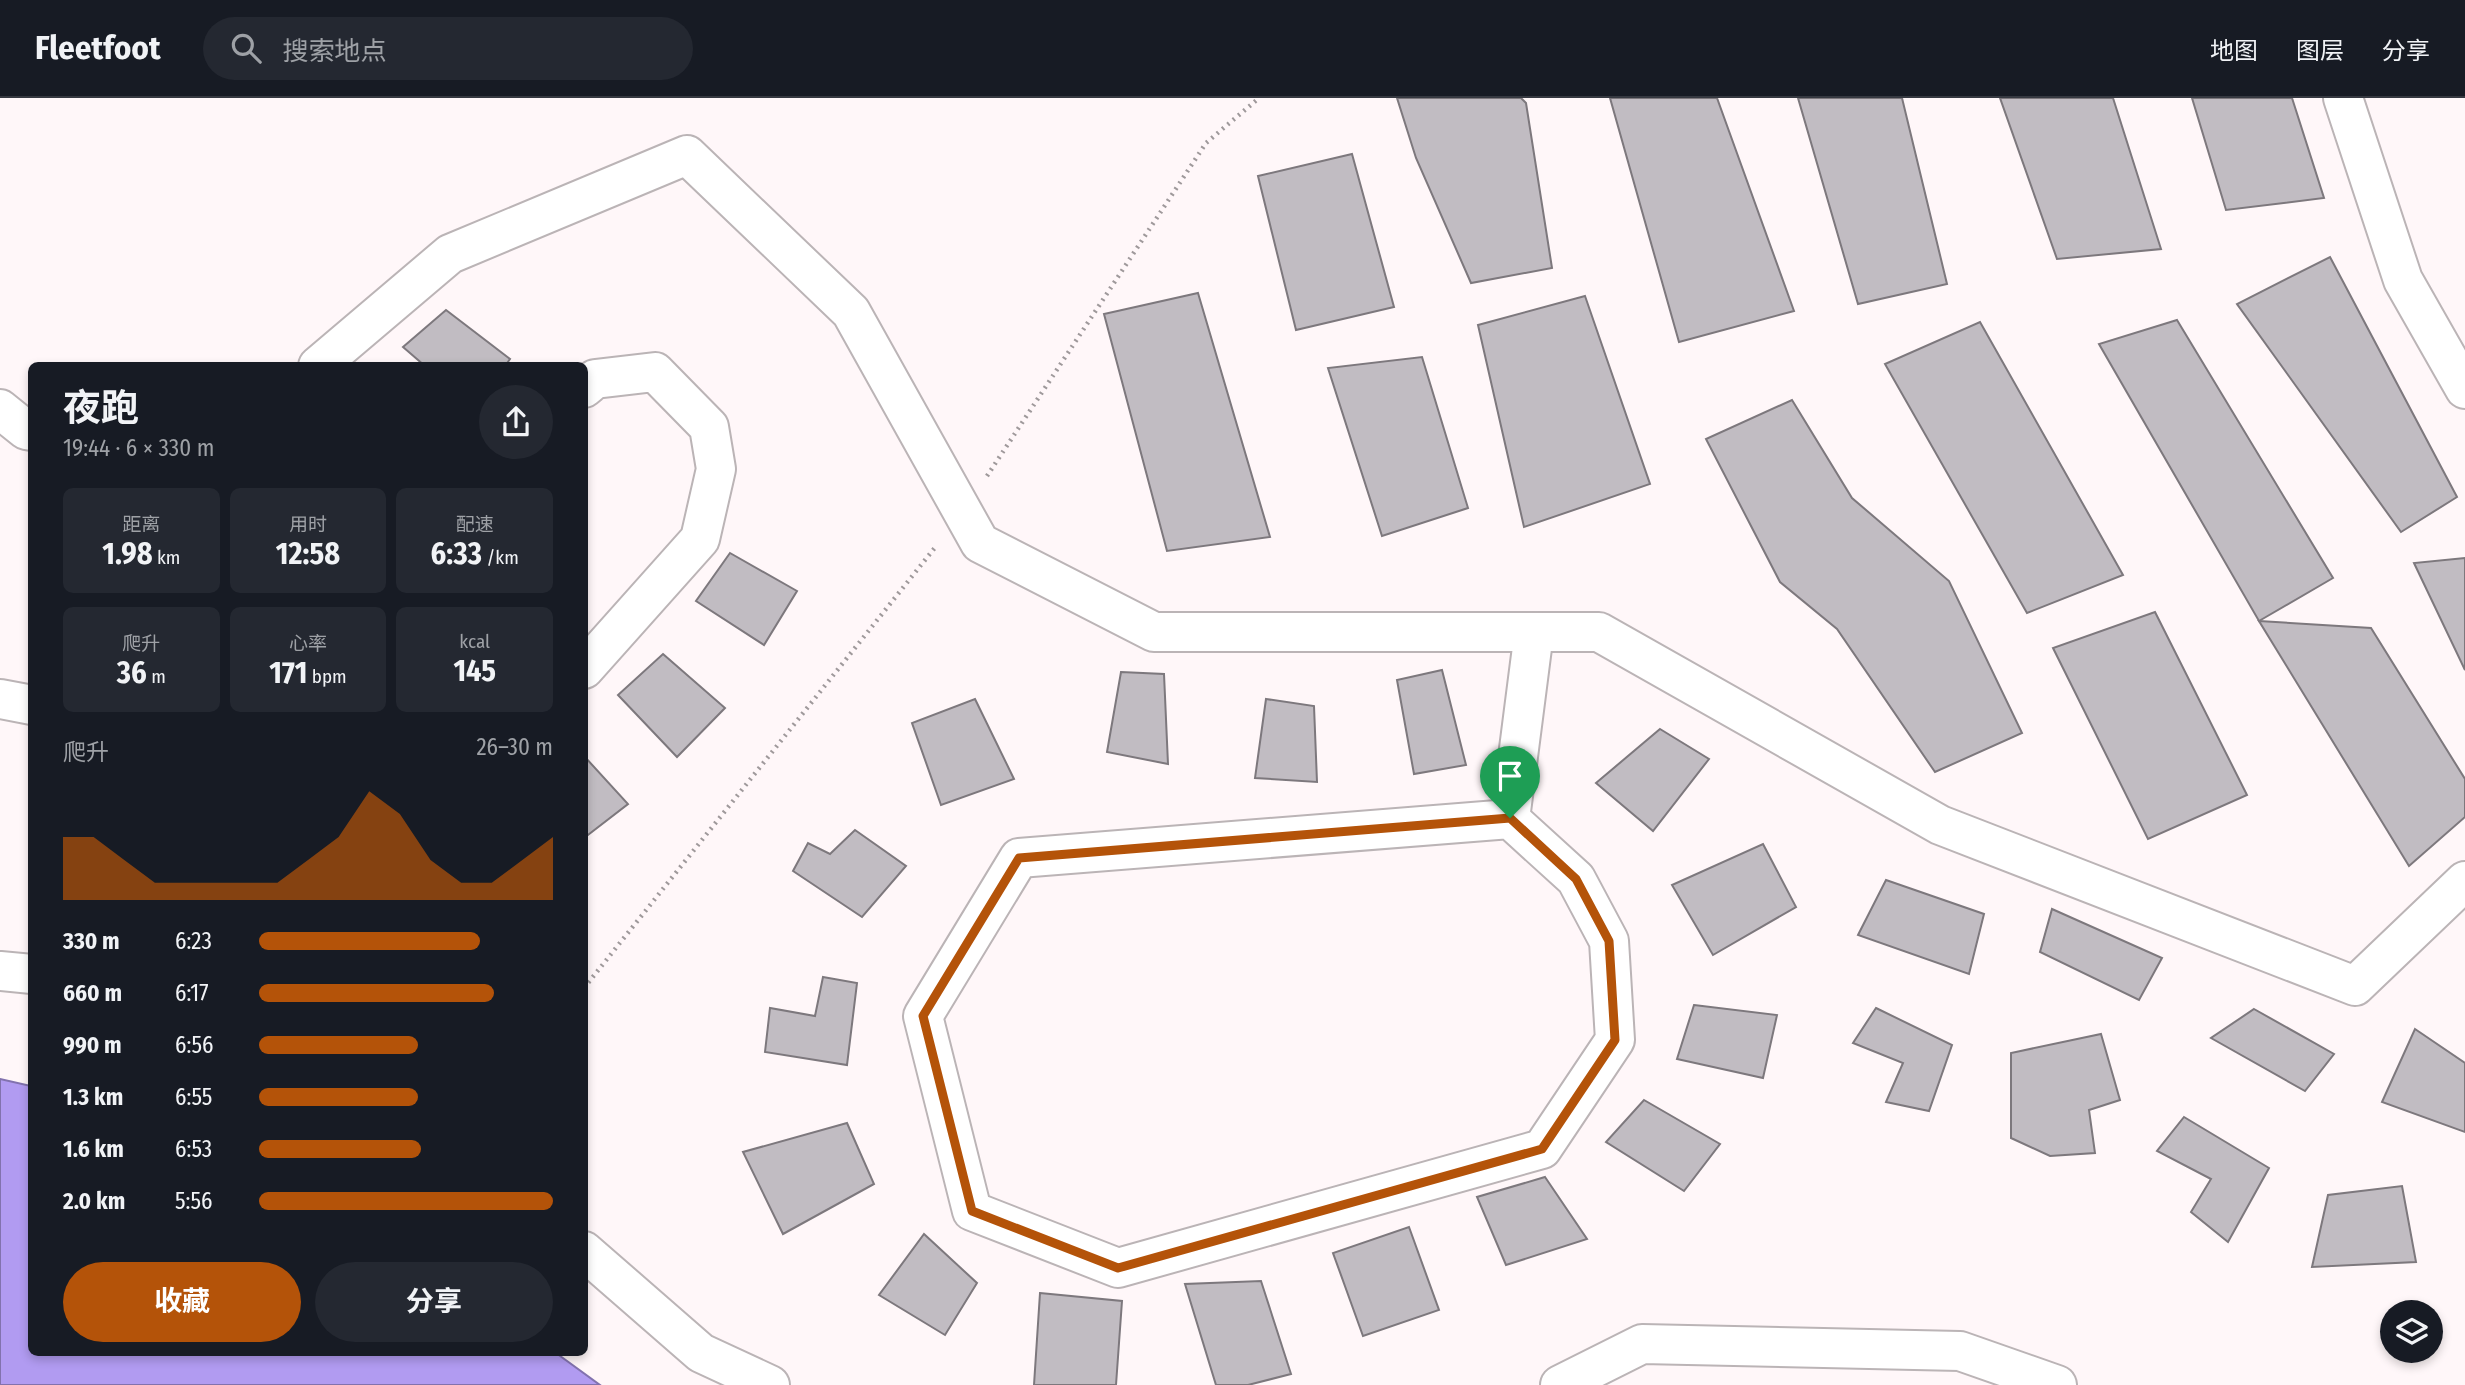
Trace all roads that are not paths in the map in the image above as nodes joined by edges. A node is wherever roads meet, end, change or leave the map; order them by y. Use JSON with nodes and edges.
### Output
{"nodes":[{"id":1,"x":2343,"y":98,"type":"edge"},
{"id":2,"x":323,"y":362,"type":"edge"},
{"id":3,"x":588,"y":385,"type":"edge"},
{"id":4,"x":2465,"y":389,"type":"edge"},
{"id":5,"x":0,"y":409,"type":"edge"},
{"id":6,"x":28,"y":430,"type":"edge"},
{"id":7,"x":1534,"y":632,"type":"junction"},
{"id":8,"x":588,"y":665,"type":"edge"},
{"id":9,"x":0,"y":699,"type":"edge"},
{"id":10,"x":28,"y":704,"type":"edge"},
{"id":11,"x":1510,"y":818,"type":"junction"},
{"id":12,"x":2465,"y":881,"type":"edge"},
{"id":13,"x":0,"y":971,"type":"edge"},
{"id":14,"x":28,"y":974,"type":"edge"},
{"id":15,"x":588,"y":1254,"type":"edge"},
{"id":16,"x":770,"y":1385,"type":"edge"},
{"id":17,"x":1560,"y":1385,"type":"edge"},
{"id":18,"x":2057,"y":1385,"type":"edge"}],
"edges":[{"from":1,"to":4,"type":"street"},
{"from":2,"to":7,"type":"street"},
{"from":3,"to":8,"type":"street"},
{"from":5,"to":6,"type":"street"},
{"from":7,"to":11,"type":"street"},
{"from":7,"to":12,"type":"street"},
{"from":9,"to":10,"type":"street"},
{"from":11,"to":11,"type":"street"},
{"from":13,"to":14,"type":"street"},
{"from":15,"to":16,"type":"street"},
{"from":17,"to":18,"type":"street"}]}
